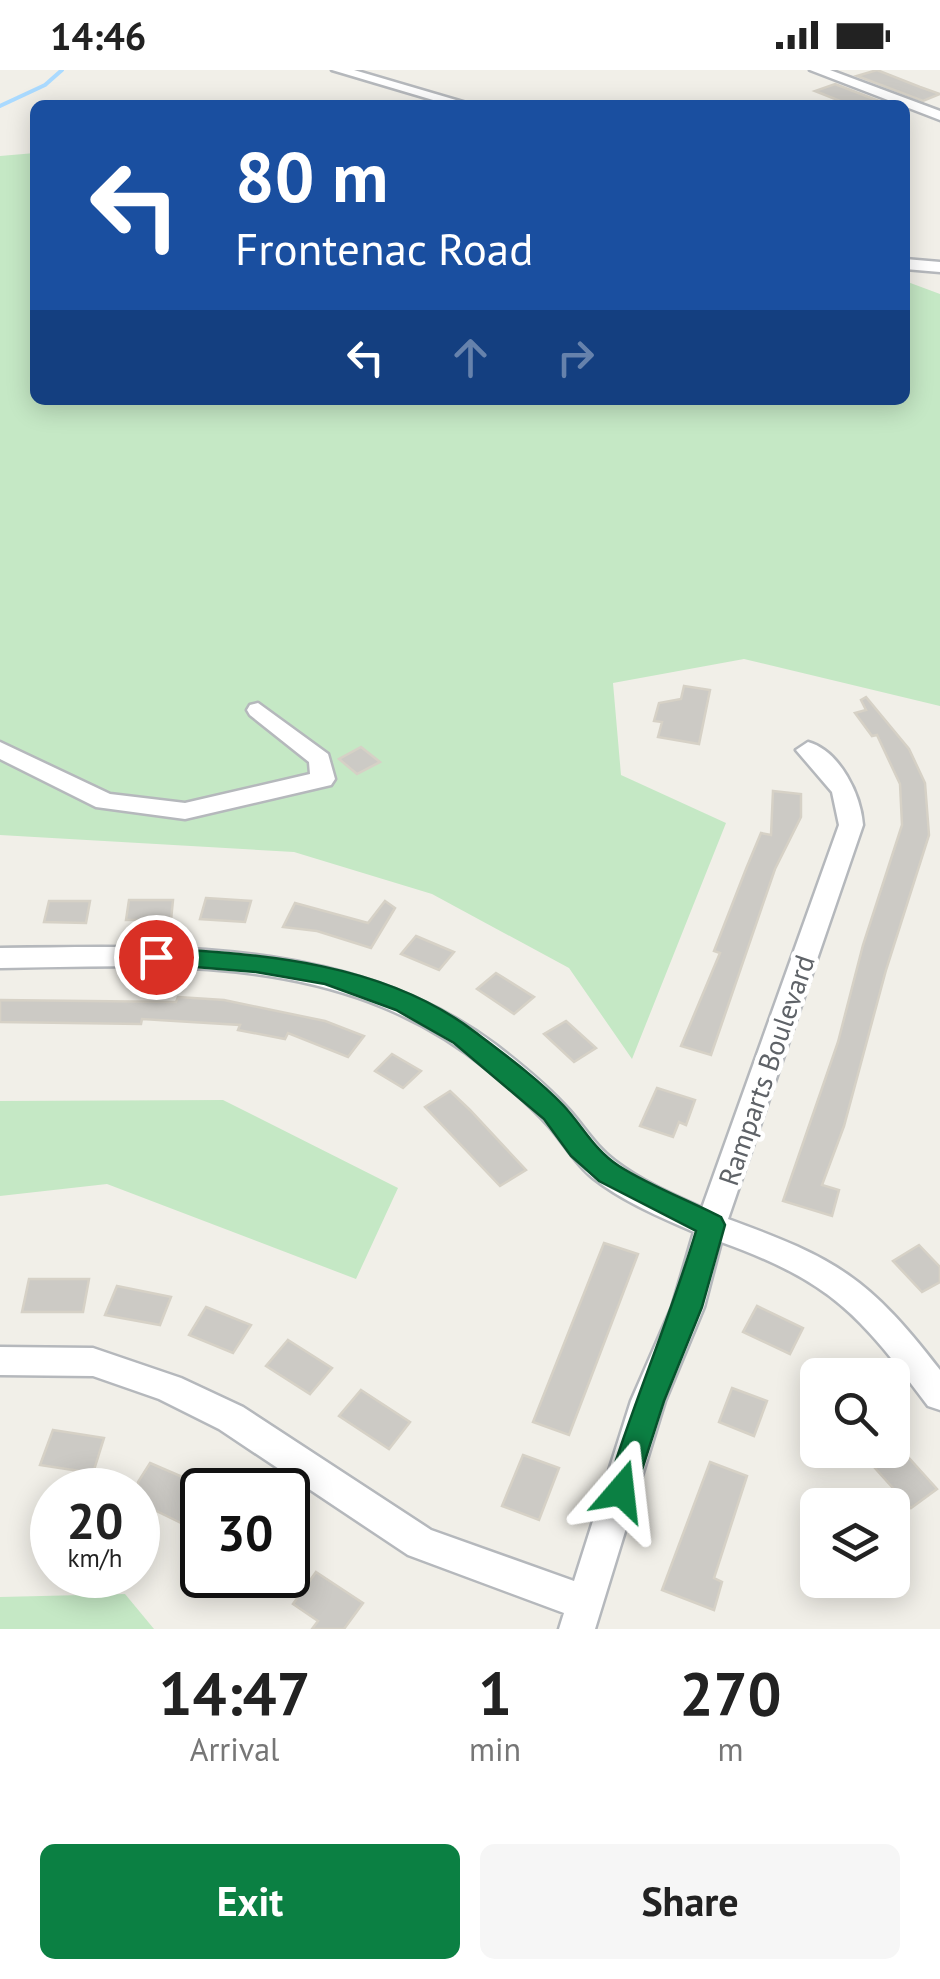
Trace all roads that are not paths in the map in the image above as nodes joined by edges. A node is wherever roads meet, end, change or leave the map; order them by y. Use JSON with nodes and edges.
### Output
{"nodes":[{"id":1,"x":339,"y":70,"type":"edge"},
{"id":2,"x":817,"y":70,"type":"edge"},
{"id":3,"x":448,"y":100,"type":"edge"},
{"id":4,"x":897,"y":100,"type":"edge"},
{"id":5,"x":910,"y":105,"type":"edge"},
{"id":6,"x":940,"y":116,"type":"edge"},
{"id":7,"x":910,"y":264,"type":"edge"},
{"id":8,"x":940,"y":267,"type":"edge"},
{"id":9,"x":258,"y":710,"type":"dead end"},
{"id":10,"x":0,"y":750,"type":"edge"},
{"id":11,"x":808,"y":750,"type":"dead end"},
{"id":12,"x":0,"y":958,"type":"edge"},
{"id":13,"x":711,"y":1225,"type":"junction"},
{"id":14,"x":0,"y":1361,"type":"edge"},
{"id":15,"x":940,"y":1395,"type":"edge"},
{"id":16,"x":581,"y":1616,"type":"edge"}],
"edges":[{"from":1,"to":3,"type":"street"},
{"from":2,"to":4,"type":"street"},
{"from":5,"to":6,"type":"street"},
{"from":7,"to":8,"type":"street"},
{"from":9,"to":10,"type":"street"},
{"from":11,"to":13,"type":"street","name":"Ramparts Boulevard"},
{"from":12,"to":13,"type":"street"},
{"from":13,"to":15,"type":"street"},
{"from":13,"to":16,"type":"street","name":"Ramparts Boulevard"},
{"from":14,"to":16,"type":"street"}]}
